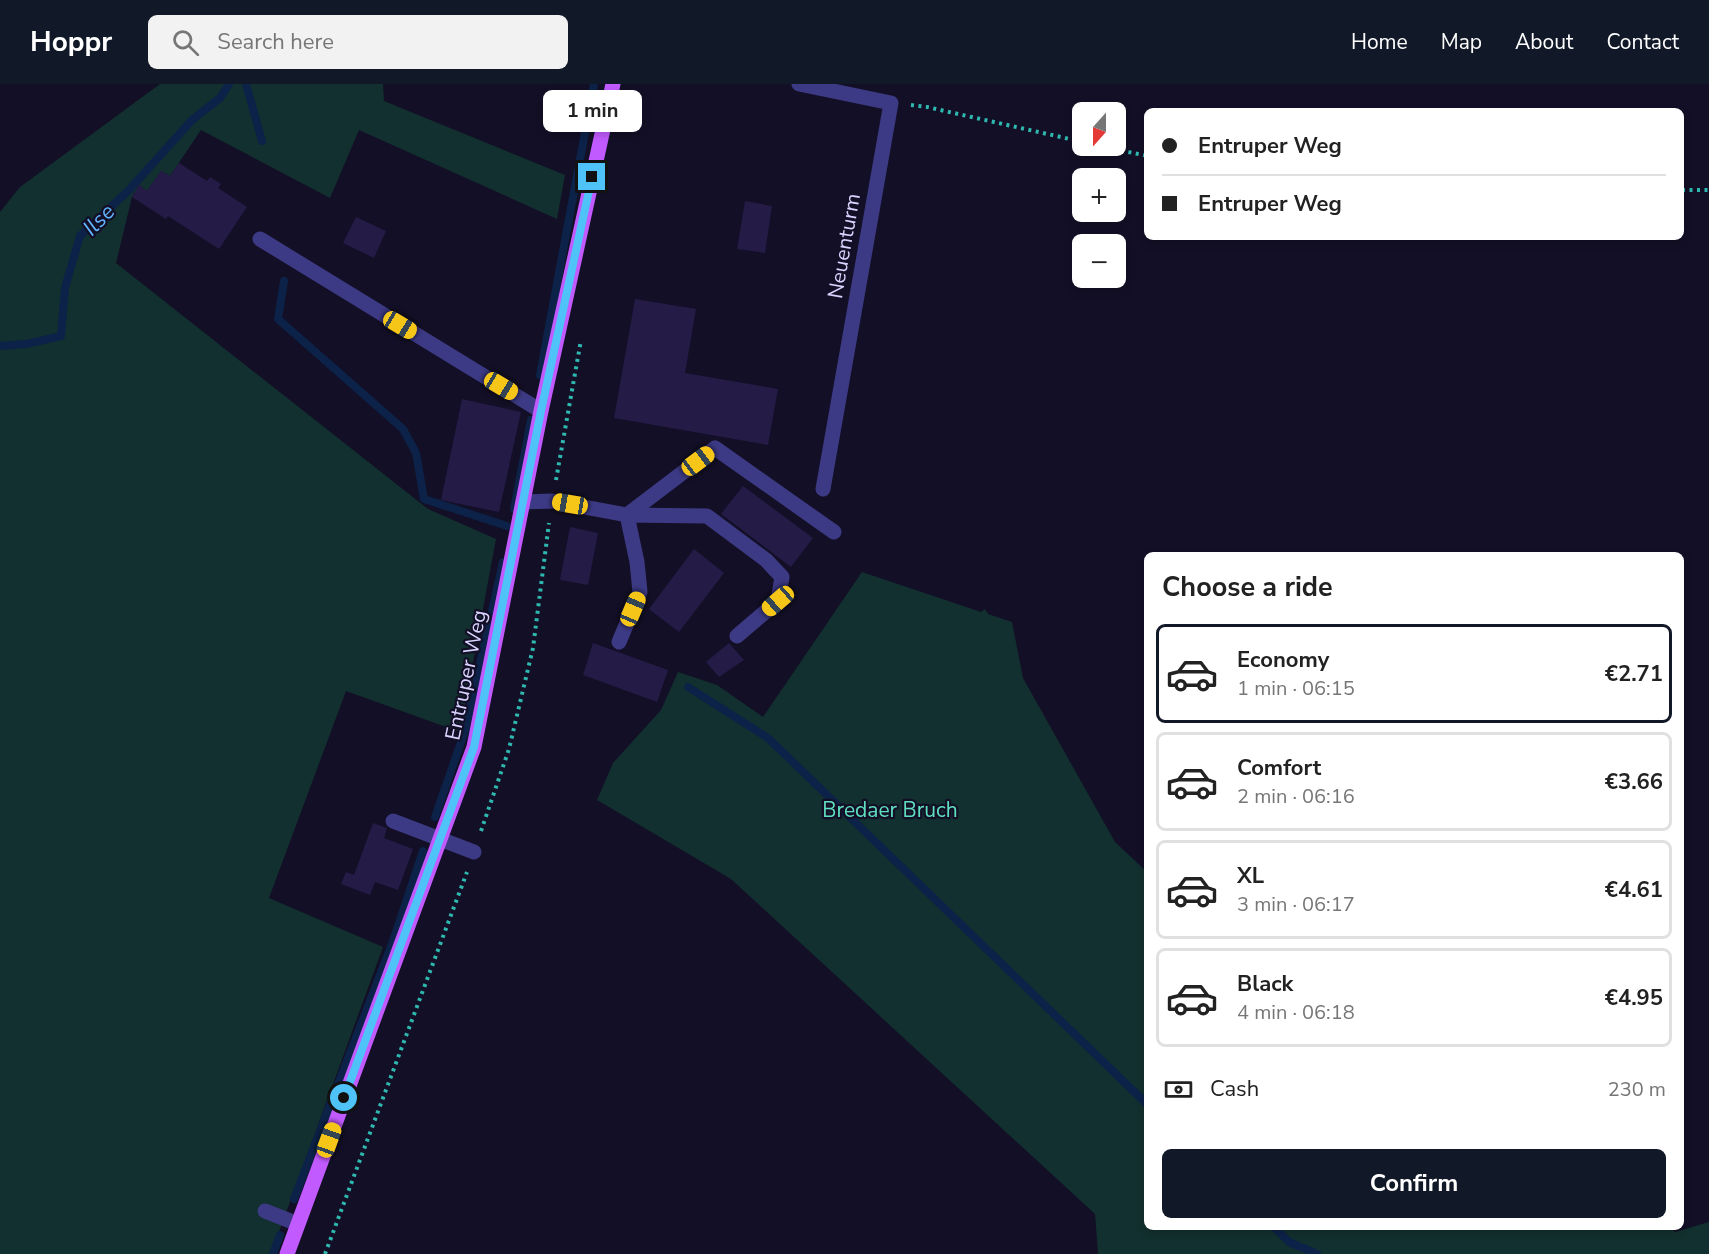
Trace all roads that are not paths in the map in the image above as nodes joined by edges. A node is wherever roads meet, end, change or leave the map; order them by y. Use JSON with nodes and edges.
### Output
{"nodes":[{"id":1,"x":613,"y":84,"type":"edge"},
{"id":2,"x":799,"y":84,"type":"edge"},
{"id":3,"x":260,"y":238,"type":"dead end"},
{"id":4,"x":541,"y":411,"type":"junction"},
{"id":5,"x":823,"y":489,"type":"dead end"},
{"id":6,"x":523,"y":502,"type":"junction"},
{"id":7,"x":627,"y":514,"type":"junction"},
{"id":8,"x":834,"y":532,"type":"dead end"},
{"id":9,"x":737,"y":636,"type":"dead end"},
{"id":10,"x":619,"y":642,"type":"dead end"},
{"id":11,"x":393,"y":821,"type":"dead end"},
{"id":12,"x":440,"y":839,"type":"junction"},
{"id":13,"x":474,"y":852,"type":"dead end"},
{"id":14,"x":266,"y":1211,"type":"dead end"},
{"id":15,"x":298,"y":1224,"type":"junction"},
{"id":16,"x":287,"y":1254,"type":"edge"}],
"edges":[{"from":1,"to":4,"type":"main road","name":"Entruper Weg"},
{"from":2,"to":5,"type":"lane","name":"Neuenturm"},
{"from":3,"to":4,"type":"lane"},
{"from":4,"to":6,"type":"main road","name":"Entruper Weg"},
{"from":6,"to":7,"type":"lane"},
{"from":6,"to":12,"type":"main road","name":"Entruper Weg"},
{"from":7,"to":8,"type":"lane"},
{"from":7,"to":9,"type":"lane"},
{"from":7,"to":10,"type":"lane"},
{"from":11,"to":12,"type":"lane"},
{"from":12,"to":13,"type":"lane"},
{"from":12,"to":15,"type":"main road","name":"Entruper Weg"},
{"from":14,"to":15,"type":"lane"},
{"from":15,"to":16,"type":"main road","name":"Entruper Weg"}]}
